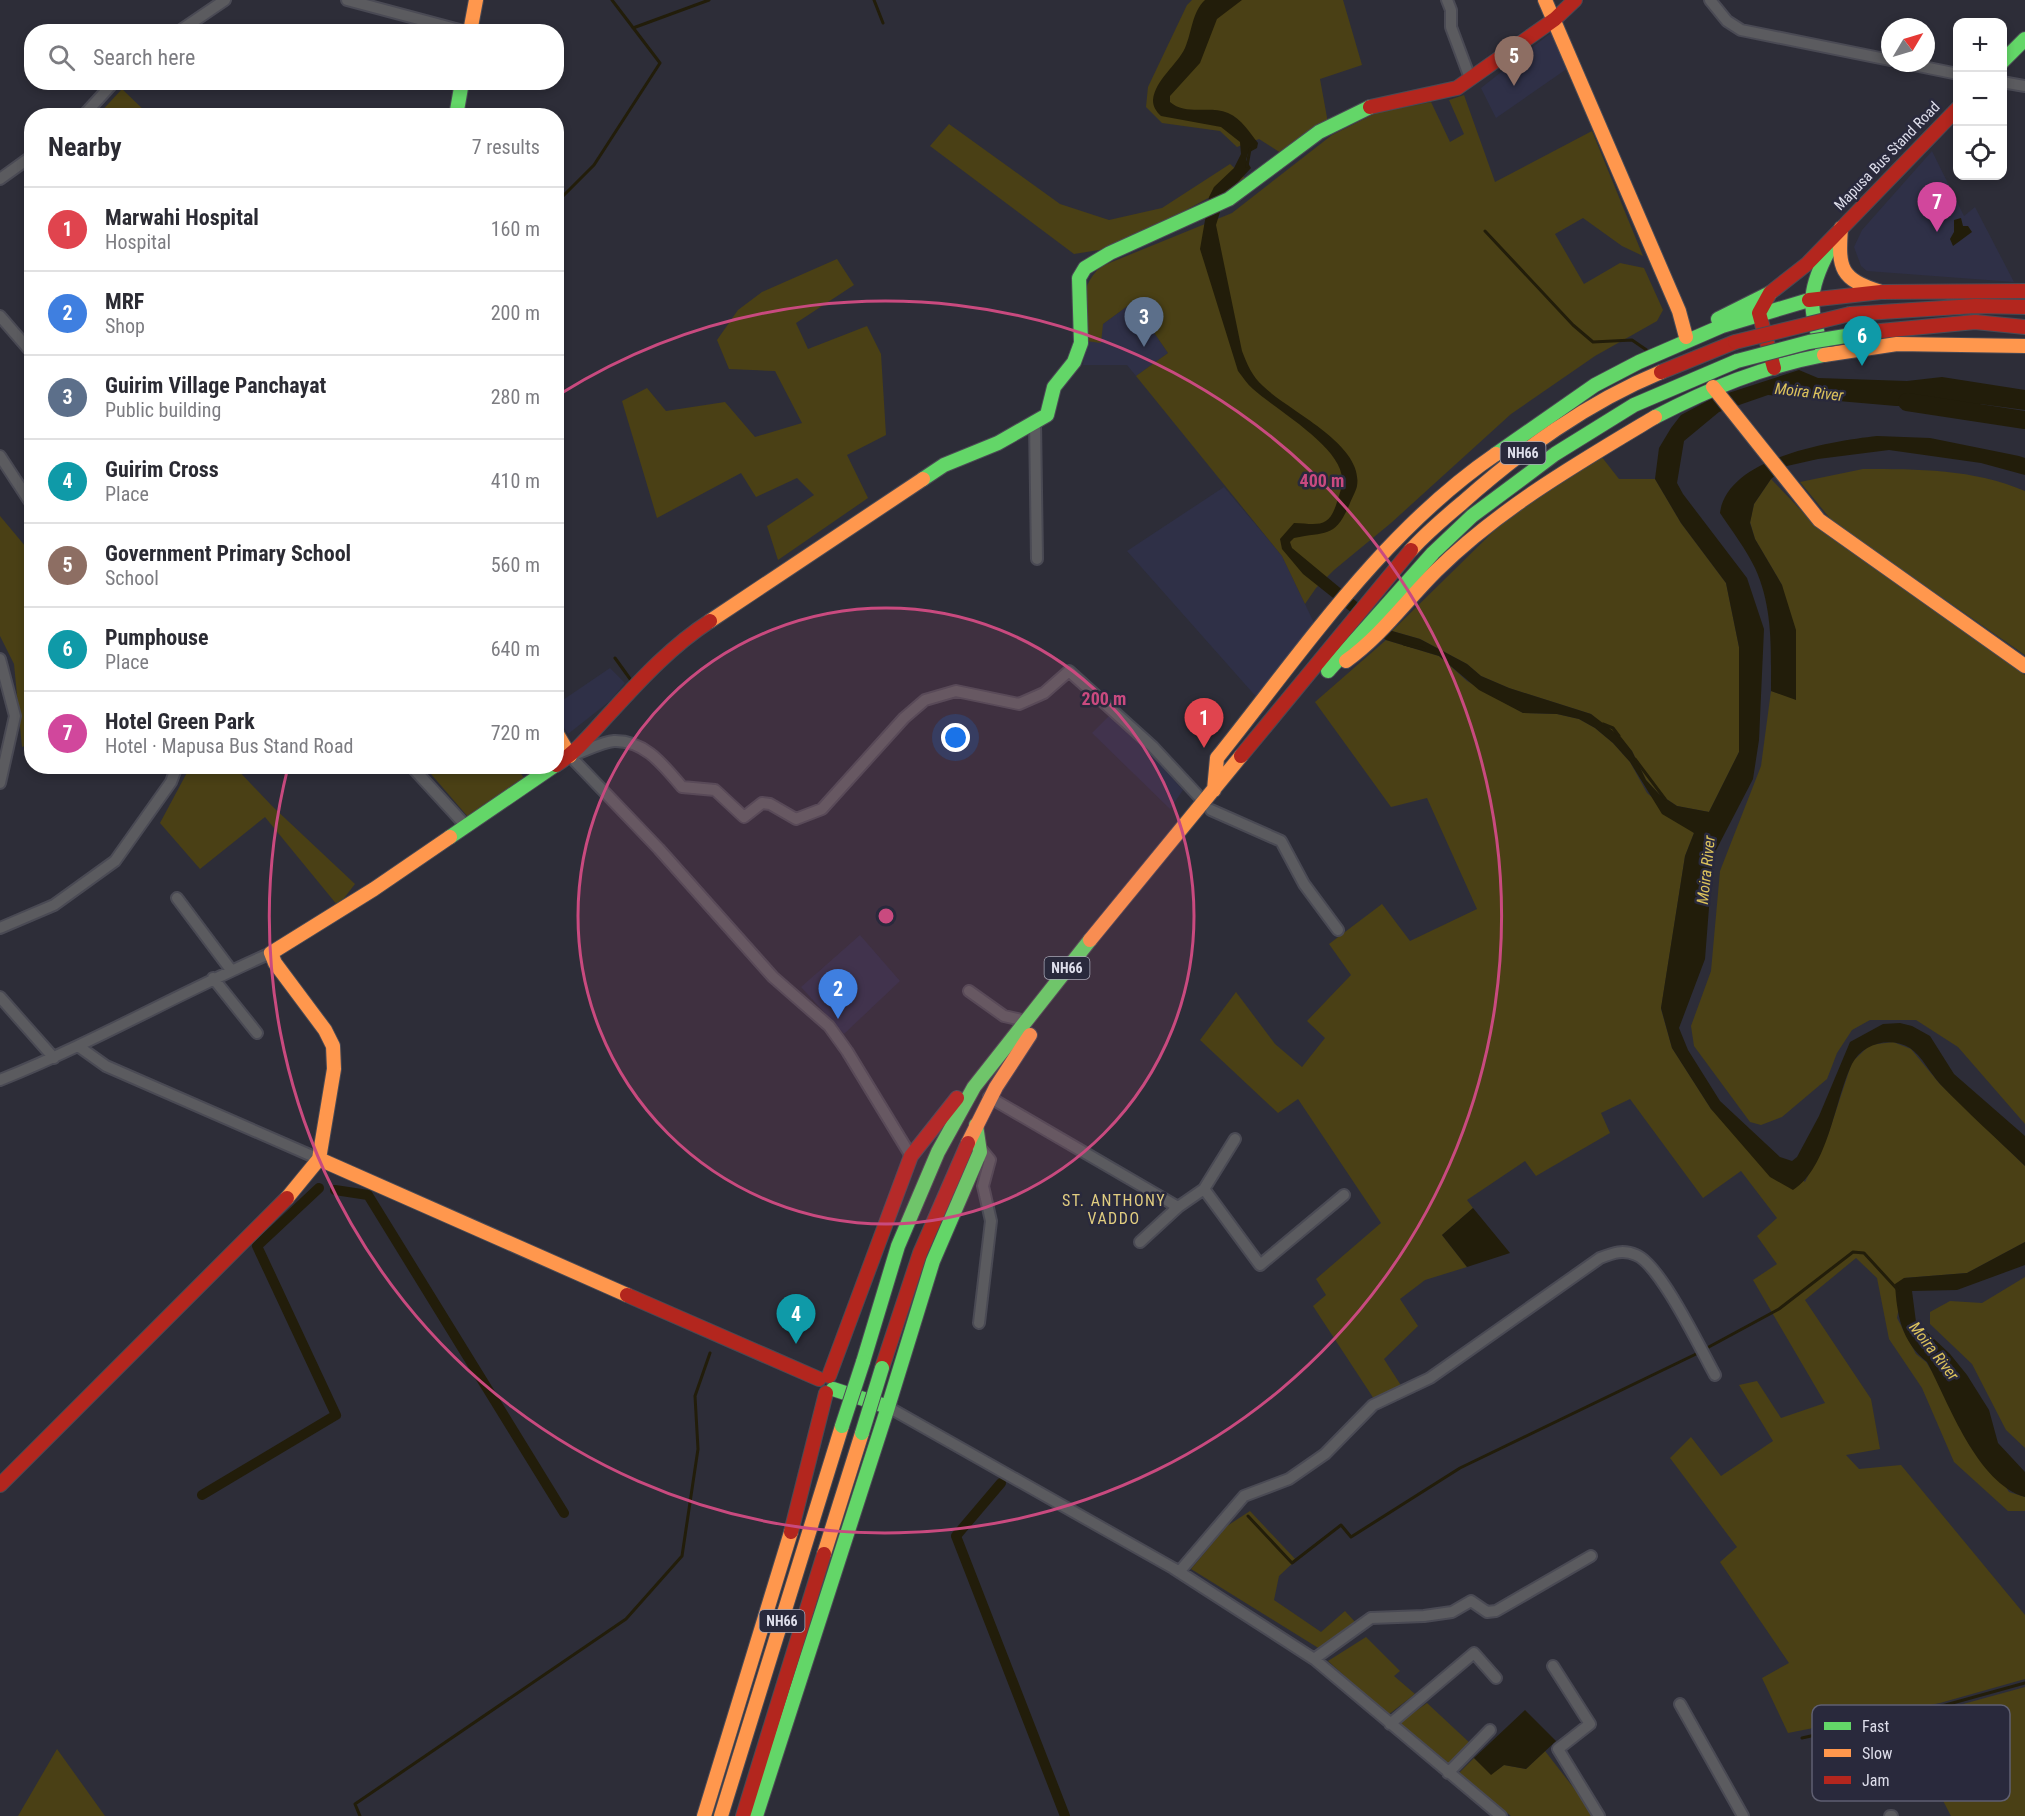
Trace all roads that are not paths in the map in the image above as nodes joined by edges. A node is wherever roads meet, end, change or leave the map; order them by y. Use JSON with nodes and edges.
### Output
{"nodes":[{"id":1,"x":225,"y":0,"type":"edge"},
{"id":2,"x":347,"y":0,"type":"edge"},
{"id":3,"x":476,"y":0,"type":"edge"},
{"id":4,"x":1447,"y":0,"type":"edge"},
{"id":5,"x":1545,"y":0,"type":"edge"},
{"id":6,"x":1575,"y":0,"type":"edge"},
{"id":7,"x":1710,"y":0,"type":"edge"},
{"id":8,"x":1555,"y":19,"type":"junction"},
{"id":9,"x":190,"y":24,"type":"edge"},
{"id":10,"x":438,"y":24,"type":"edge"},
{"id":11,"x":471,"y":24,"type":"edge"},
{"id":12,"x":2025,"y":39,"type":"edge"},
{"id":13,"x":2007,"y":57,"type":"edge"},
{"id":14,"x":1881,"y":58,"type":"edge"},
{"id":15,"x":1935,"y":69,"type":"edge"},
{"id":16,"x":1953,"y":73,"type":"edge"},
{"id":17,"x":1470,"y":78,"type":"junction"},
{"id":18,"x":2007,"y":83,"type":"edge"},
{"id":19,"x":2025,"y":86,"type":"edge"},
{"id":20,"x":107,"y":90,"type":"edge"},
{"id":21,"x":461,"y":90,"type":"edge"},
{"id":22,"x":90,"y":108,"type":"edge"},
{"id":23,"x":457,"y":108,"type":"edge"},
{"id":24,"x":1953,"y":113,"type":"edge"},
{"id":25,"x":24,"y":162,"type":"edge"},
{"id":26,"x":0,"y":179,"type":"edge"},
{"id":27,"x":1840,"y":228,"type":"junction"},
{"id":28,"x":2025,"y":291,"type":"edge"},
{"id":29,"x":1770,"y":292,"type":"junction"},
{"id":30,"x":1881,"y":292,"type":"junction"},
{"id":31,"x":1809,"y":300,"type":"junction"},
{"id":32,"x":2025,"y":307,"type":"edge"},
{"id":33,"x":1759,"y":313,"type":"junction"},
{"id":34,"x":0,"y":316,"type":"edge"},
{"id":35,"x":2025,"y":327,"type":"edge"},
{"id":36,"x":1701,"y":332,"type":"junction"},
{"id":37,"x":1686,"y":337,"type":"junction"},
{"id":38,"x":24,"y":344,"type":"edge"},
{"id":39,"x":2025,"y":346,"type":"edge"},
{"id":40,"x":1824,"y":355,"type":"junction"},
{"id":41,"x":1774,"y":368,"type":"junction"},
{"id":42,"x":1716,"y":391,"type":"junction"},
{"id":43,"x":1035,"y":422,"type":"junction"},
{"id":44,"x":0,"y":456,"type":"edge"},
{"id":45,"x":24,"y":493,"type":"edge"},
{"id":46,"x":1037,"y":559,"type":"dead end"},
{"id":47,"x":0,"y":659,"type":"edge"},
{"id":48,"x":2025,"y":666,"type":"edge"},
{"id":49,"x":1324,"y":676,"type":"junction"},
{"id":50,"x":564,"y":746,"type":"edge"},
{"id":51,"x":570,"y":756,"type":"junction"},
{"id":52,"x":564,"y":760,"type":"edge"},
{"id":53,"x":174,"y":774,"type":"edge"},
{"id":54,"x":418,"y":774,"type":"edge"},
{"id":55,"x":543,"y":774,"type":"edge"},
{"id":56,"x":0,"y":783,"type":"edge"},
{"id":57,"x":1214,"y":790,"type":"junction"},
{"id":58,"x":1208,"y":806,"type":"junction"},
{"id":59,"x":466,"y":826,"type":"junction"},
{"id":60,"x":177,"y":898,"type":"dead end"},
{"id":61,"x":0,"y":928,"type":"edge"},
{"id":62,"x":1338,"y":930,"type":"dead end"},
{"id":63,"x":271,"y":953,"type":"junction"},
{"id":64,"x":231,"y":970,"type":"junction"},
{"id":65,"x":213,"y":978,"type":"junction"},
{"id":66,"x":969,"y":991,"type":"dead end"},
{"id":67,"x":0,"y":997,"type":"edge"},
{"id":68,"x":1026,"y":1021,"type":"junction"},
{"id":69,"x":257,"y":1033,"type":"dead end"},
{"id":70,"x":78,"y":1046,"type":"junction"},
{"id":71,"x":54,"y":1058,"type":"junction"},
{"id":72,"x":0,"y":1080,"type":"edge"},
{"id":73,"x":974,"y":1087,"type":"junction"},
{"id":74,"x":989,"y":1097,"type":"junction"},
{"id":75,"x":976,"y":1125,"type":"junction"},
{"id":76,"x":1235,"y":1139,"type":"dead end"},
{"id":77,"x":980,"y":1148,"type":"junction"},
{"id":78,"x":911,"y":1156,"type":"junction"},
{"id":79,"x":319,"y":1159,"type":"junction"},
{"id":80,"x":1204,"y":1189,"type":"junction"},
{"id":81,"x":1344,"y":1196,"type":"dead end"},
{"id":82,"x":1178,"y":1207,"type":"junction"},
{"id":83,"x":1140,"y":1242,"type":"dead end"},
{"id":84,"x":978,"y":1323,"type":"dead end"},
{"id":85,"x":1715,"y":1375,"type":"dead end"},
{"id":86,"x":827,"y":1384,"type":"junction"},
{"id":87,"x":888,"y":1407,"type":"junction"},
{"id":88,"x":0,"y":1485,"type":"edge"},
{"id":89,"x":1591,"y":1556,"type":"dead end"},
{"id":90,"x":1179,"y":1572,"type":"junction"},
{"id":91,"x":1314,"y":1659,"type":"junction"},
{"id":92,"x":1553,"y":1666,"type":"dead end"},
{"id":93,"x":1496,"y":1678,"type":"dead end"},
{"id":94,"x":1680,"y":1704,"type":"dead end"},
{"id":95,"x":1390,"y":1724,"type":"junction"},
{"id":96,"x":1490,"y":1730,"type":"dead end"},
{"id":97,"x":1448,"y":1773,"type":"junction"},
{"id":98,"x":704,"y":1816,"type":"edge"},
{"id":99,"x":721,"y":1816,"type":"edge"},
{"id":100,"x":743,"y":1816,"type":"edge"},
{"id":101,"x":756,"y":1816,"type":"edge"},
{"id":102,"x":1501,"y":1816,"type":"edge"},
{"id":103,"x":1599,"y":1816,"type":"edge"},
{"id":104,"x":1743,"y":1816,"type":"edge"}],
"edges":[{"from":1,"to":9,"type":"street"},
{"from":2,"to":10,"type":"street"},
{"from":3,"to":11,"type":"main road"},
{"from":4,"to":17,"type":"street"},
{"from":5,"to":8,"type":"main road"},
{"from":6,"to":8,"type":"main road"},
{"from":7,"to":14,"type":"street"},
{"from":8,"to":17,"type":"main road"},
{"from":8,"to":37,"type":"main road"},
{"from":12,"to":13,"type":"main road"},
{"from":15,"to":16,"type":"street"},
{"from":17,"to":43,"type":"main road"},
{"from":18,"to":19,"type":"street"},
{"from":20,"to":22,"type":"street"},
{"from":21,"to":23,"type":"main road"},
{"from":24,"to":27,"type":"main road","name":"Mapusa Bus Stand Road"},
{"from":25,"to":26,"type":"street"},
{"from":27,"to":29,"type":"main road"},
{"from":27,"to":30,"type":"main road"},
{"from":27,"to":31,"type":"main road"},
{"from":28,"to":30,"type":"main road"},
{"from":29,"to":33,"type":"main road"},
{"from":29,"to":36,"type":"main road"},
{"from":30,"to":31,"type":"main road"},
{"from":31,"to":33,"type":"main road"},
{"from":31,"to":40,"type":"main road"},
{"from":32,"to":57,"type":"main road","number":"NH66","bridge":true},
{"from":33,"to":36,"type":"main road"},
{"from":33,"to":41,"type":"main road"},
{"from":34,"to":38,"type":"street"},
{"from":35,"to":49,"type":"main road","number":"NH66","bridge":true},
{"from":36,"to":37,"type":"main road"},
{"from":37,"to":57,"type":"main road"},
{"from":39,"to":40,"type":"main road"},
{"from":40,"to":41,"type":"main road"},
{"from":41,"to":42,"type":"main road"},
{"from":42,"to":48,"type":"main road"},
{"from":42,"to":49,"type":"main road"},
{"from":43,"to":46,"type":"street"},
{"from":43,"to":51,"type":"main road"},
{"from":44,"to":45,"type":"street"},
{"from":47,"to":56,"type":"street"},
{"from":49,"to":58,"type":"main road","number":"NH66"},
{"from":50,"to":51,"type":"main road"},
{"from":51,"to":52,"type":"main road"},
{"from":51,"to":58,"type":"street"},
{"from":51,"to":78,"type":"street"},
{"from":53,"to":61,"type":"street"},
{"from":54,"to":59,"type":"street"},
{"from":55,"to":59,"type":"main road"},
{"from":57,"to":58,"type":"main road","number":"NH66"},
{"from":58,"to":62,"type":"street"},
{"from":58,"to":68,"type":"main road","number":"NH66"},
{"from":58,"to":74,"type":"main road","number":"NH66"},
{"from":59,"to":63,"type":"main road"},
{"from":60,"to":64,"type":"street"},
{"from":63,"to":64,"type":"street"},
{"from":63,"to":79,"type":"main road"},
{"from":64,"to":65,"type":"street"},
{"from":65,"to":69,"type":"street"},
{"from":65,"to":70,"type":"street"},
{"from":66,"to":68,"type":"street"},
{"from":67,"to":71,"type":"street"},
{"from":68,"to":73,"type":"main road","number":"NH66"},
{"from":70,"to":71,"type":"street"},
{"from":70,"to":79,"type":"street"},
{"from":71,"to":72,"type":"street"},
{"from":73,"to":78,"type":"main road"},
{"from":73,"to":99,"type":"main road","number":"NH66","bridge":true},
{"from":74,"to":75,"type":"main road","number":"NH66"},
{"from":74,"to":82,"type":"street"},
{"from":75,"to":77,"type":"main road"},
{"from":75,"to":100,"type":"main road","number":"NH66","bridge":true},
{"from":76,"to":80,"type":"street"},
{"from":77,"to":84,"type":"street"},
{"from":77,"to":87,"type":"main road"},
{"from":78,"to":86,"type":"main road"},
{"from":79,"to":86,"type":"main road"},
{"from":79,"to":88,"type":"main road"},
{"from":80,"to":81,"type":"street"},
{"from":80,"to":82,"type":"street"},
{"from":82,"to":83,"type":"street"},
{"from":85,"to":90,"type":"street"},
{"from":86,"to":87,"type":"main road"},
{"from":86,"to":98,"type":"main road"},
{"from":87,"to":90,"type":"street"},
{"from":87,"to":101,"type":"main road"},
{"from":89,"to":91,"type":"street"},
{"from":90,"to":91,"type":"street"},
{"from":91,"to":95,"type":"street"},
{"from":92,"to":103,"type":"street"},
{"from":93,"to":95,"type":"street"},
{"from":94,"to":104,"type":"street"},
{"from":95,"to":97,"type":"street"},
{"from":96,"to":97,"type":"street"},
{"from":97,"to":102,"type":"street"}]}
